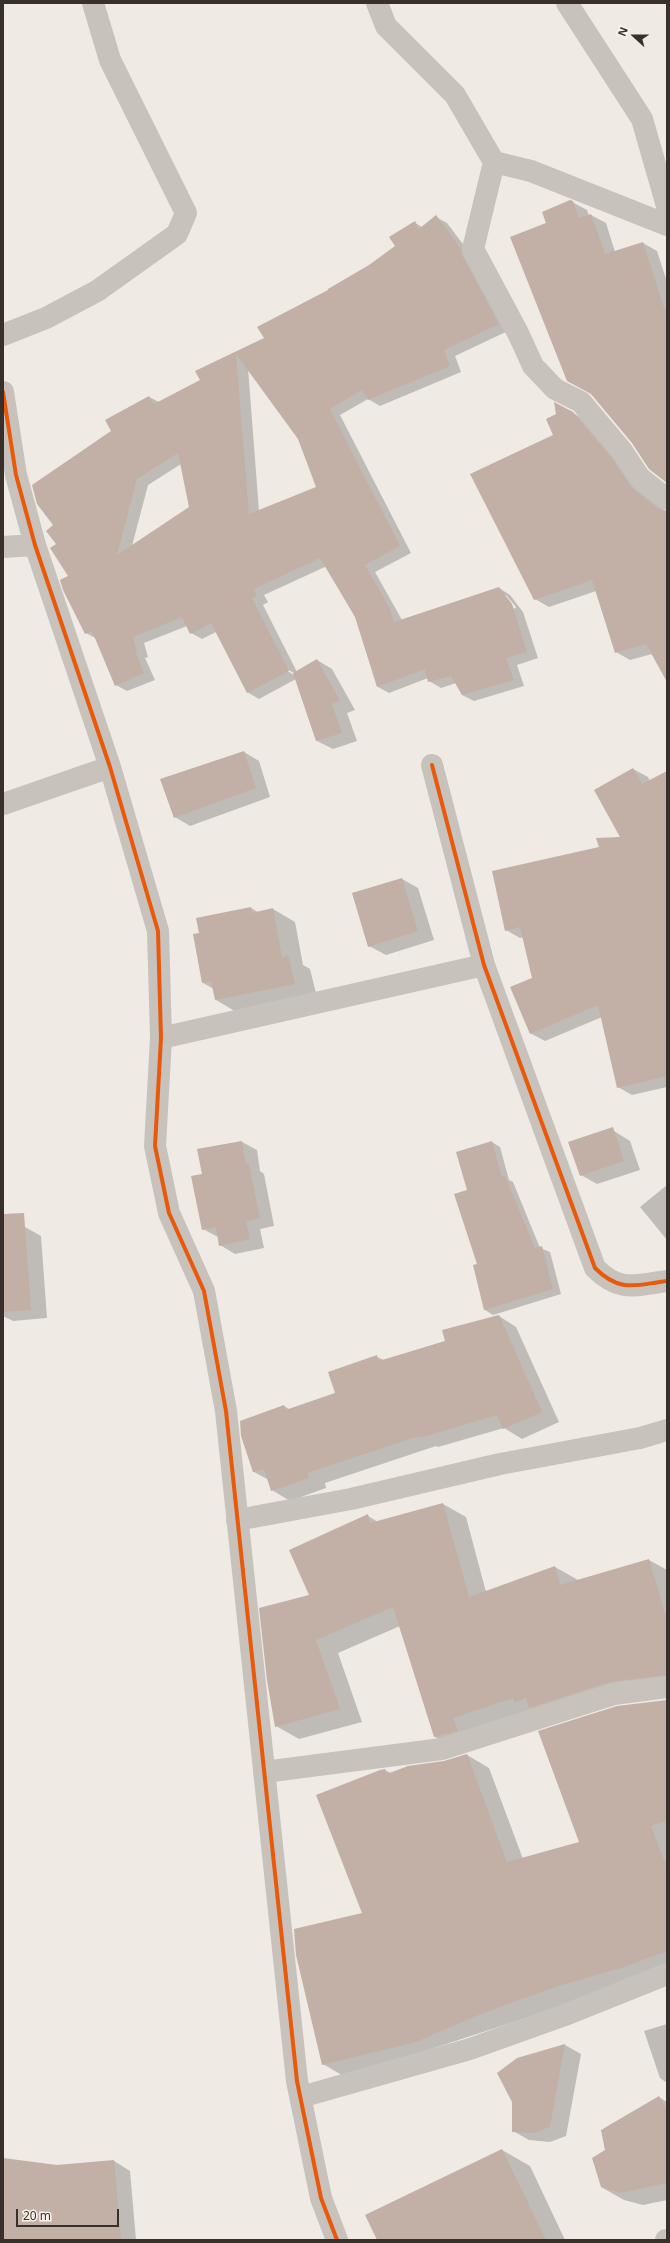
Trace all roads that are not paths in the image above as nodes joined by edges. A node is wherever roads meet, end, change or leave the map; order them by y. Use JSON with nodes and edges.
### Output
{"nodes":[{"id":1,"x":93,"y":3,"type":"edge"},
{"id":2,"x":377,"y":3,"type":"edge"},
{"id":3,"x":568,"y":3,"type":"edge"},
{"id":4,"x":494,"y":162,"type":"junction"},
{"id":5,"x":667,"y":206,"type":"edge"},
{"id":6,"x":667,"y":224,"type":"edge"},
{"id":7,"x":3,"y":335,"type":"edge"},
{"id":8,"x":3,"y":392,"type":"edge"},
{"id":9,"x":667,"y":499,"type":"edge"},
{"id":10,"x":34,"y":545,"type":"junction"},
{"id":11,"x":3,"y":547,"type":"edge"},
{"id":12,"x":432,"y":766,"type":"dead end"},
{"id":13,"x":110,"y":767,"type":"junction"},
{"id":14,"x":3,"y":804,"type":"edge"},
{"id":15,"x":484,"y":964,"type":"junction"},
{"id":16,"x":161,"y":1038,"type":"junction"},
{"id":17,"x":667,"y":1281,"type":"edge"},
{"id":18,"x":667,"y":1430,"type":"edge"},
{"id":19,"x":237,"y":1520,"type":"junction"},
{"id":20,"x":667,"y":1687,"type":"edge"},
{"id":21,"x":264,"y":1772,"type":"junction"},
{"id":22,"x":667,"y":1974,"type":"edge"},
{"id":23,"x":301,"y":2097,"type":"junction"},
{"id":24,"x":337,"y":2240,"type":"edge"}],
"edges":[{"from":1,"to":7,"type":"street"},
{"from":2,"to":4,"type":"street"},
{"from":3,"to":5,"type":"street"},
{"from":4,"to":6,"type":"street"},
{"from":4,"to":9,"type":"street"},
{"from":8,"to":10,"type":"street"},
{"from":10,"to":11,"type":"street"},
{"from":10,"to":13,"type":"street"},
{"from":12,"to":15,"type":"street"},
{"from":13,"to":14,"type":"street"},
{"from":13,"to":16,"type":"street"},
{"from":15,"to":16,"type":"street"},
{"from":15,"to":17,"type":"street"},
{"from":16,"to":19,"type":"street"},
{"from":18,"to":19,"type":"street"},
{"from":19,"to":21,"type":"street"},
{"from":20,"to":21,"type":"street"},
{"from":21,"to":23,"type":"street"},
{"from":22,"to":23,"type":"street"},
{"from":23,"to":24,"type":"street"}]}
